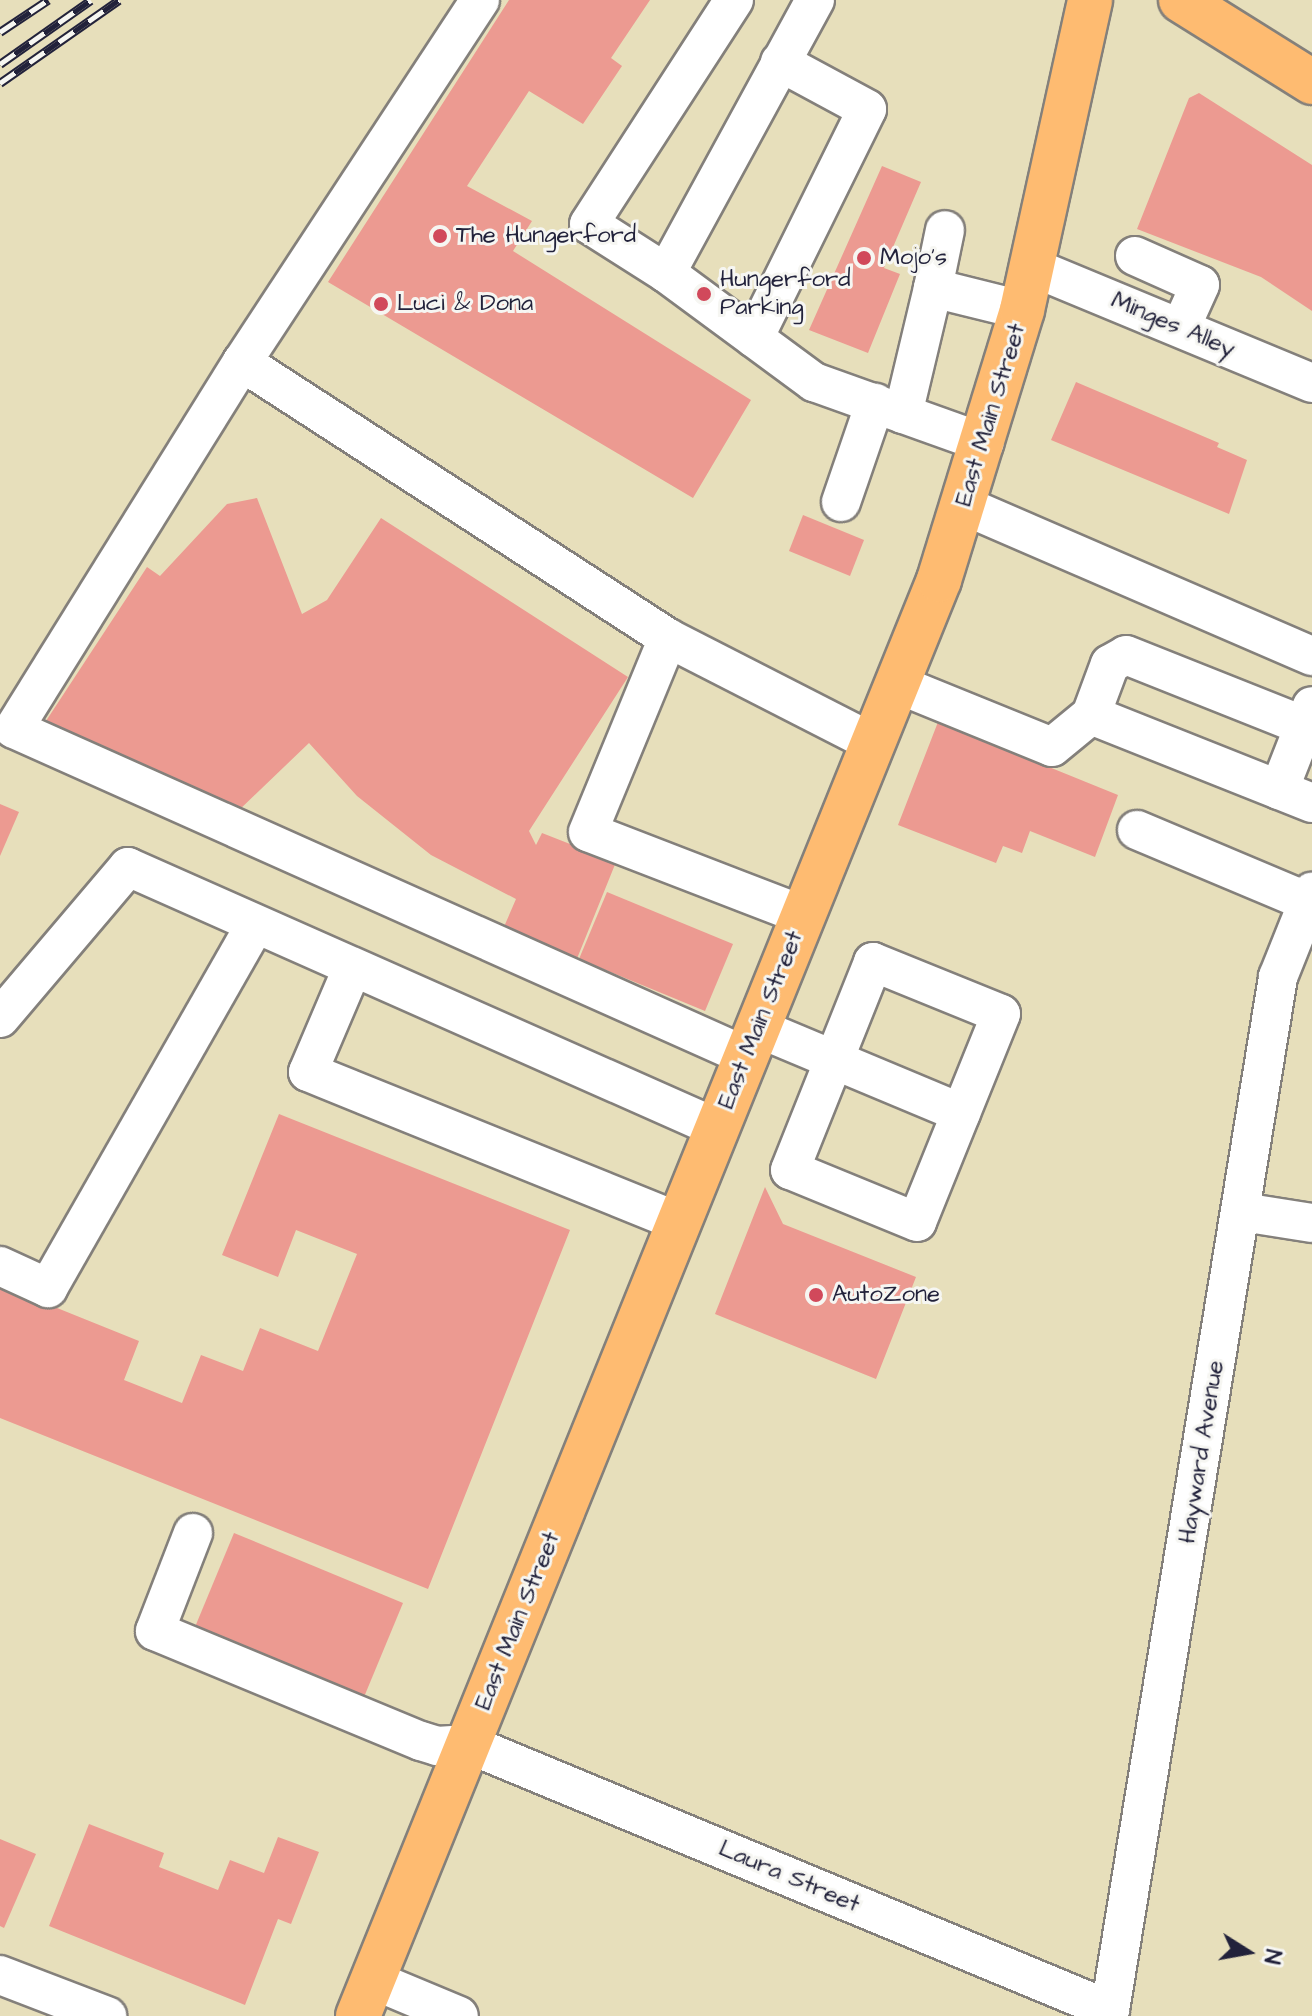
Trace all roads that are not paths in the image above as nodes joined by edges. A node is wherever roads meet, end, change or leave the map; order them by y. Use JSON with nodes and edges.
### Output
{"nodes":[{"id":1,"x":480,"y":0,"type":"edge"},
{"id":2,"x":734,"y":0,"type":"edge"},
{"id":3,"x":1090,"y":0,"type":"edge"},
{"id":4,"x":1181,"y":0,"type":"edge"},
{"id":5,"x":805,"y":3,"type":"edge"},
{"id":6,"x":780,"y":62,"type":"junction"},
{"id":7,"x":1312,"y":82,"type":"edge"},
{"id":8,"x":945,"y":230,"type":"dead end"},
{"id":9,"x":1135,"y":256,"type":"dead end"},
{"id":10,"x":1032,"y":267,"type":"junction"},
{"id":11,"x":666,"y":273,"type":"junction"},
{"id":12,"x":933,"y":288,"type":"junction"},
{"id":13,"x":1022,"y":310,"type":"junction"},
{"id":14,"x":1181,"y":327,"type":"junction"},
{"id":15,"x":754,"y":338,"type":"junction"},
{"id":16,"x":242,"y":362,"type":"junction"},
{"id":17,"x":1312,"y":383,"type":"edge"},
{"id":18,"x":889,"y":409,"type":"junction"},
{"id":19,"x":984,"y":443,"type":"junction"},
{"id":20,"x":841,"y":502,"type":"dead end"},
{"id":21,"x":965,"y":506,"type":"junction"},
{"id":22,"x":668,"y":638,"type":"junction"},
{"id":23,"x":1312,"y":656,"type":"edge"},
{"id":24,"x":897,"y":684,"type":"junction"},
{"id":25,"x":1091,"y":715,"type":"junction"},
{"id":26,"x":1308,"y":716,"type":"edge"},
{"id":27,"x":873,"y":743,"type":"junction"},
{"id":28,"x":1296,"y":796,"type":"edge"},
{"id":29,"x":1137,"y":830,"type":"dead end"},
{"id":30,"x":1310,"y":897,"type":"edge"},
{"id":31,"x":803,"y":915,"type":"junction"},
{"id":32,"x":255,"y":925,"type":"junction"},
{"id":33,"x":352,"y":969,"type":"junction"},
{"id":34,"x":0,"y":1018,"type":"edge"},
{"id":35,"x":752,"y":1042,"type":"junction"},
{"id":36,"x":834,"y":1059,"type":"junction"},
{"id":37,"x":961,"y":1113,"type":"junction"},
{"id":38,"x":717,"y":1128,"type":"junction"},
{"id":39,"x":1242,"y":1212,"type":"junction"},
{"id":40,"x":679,"y":1222,"type":"junction"},
{"id":41,"x":1312,"y":1223,"type":"edge"},
{"id":42,"x":0,"y":1266,"type":"edge"},
{"id":43,"x":193,"y":1533,"type":"dead end"},
{"id":44,"x":468,"y":1744,"type":"junction"},
{"id":45,"x":0,"y":1975,"type":"edge"},
{"id":46,"x":366,"y":1998,"type":"edge"},
{"id":47,"x":1109,"y":2013,"type":"edge"},
{"id":48,"x":107,"y":2016,"type":"edge"},
{"id":49,"x":459,"y":2016,"type":"edge"}],
"edges":[{"from":1,"to":16,"type":"street"},
{"from":2,"to":11,"type":"street"},
{"from":3,"to":10,"type":"main road","name":"East Main Street"},
{"from":4,"to":7,"type":"main road"},
{"from":5,"to":6,"type":"street"},
{"from":6,"to":11,"type":"street"},
{"from":6,"to":15,"type":"street"},
{"from":8,"to":12,"type":"street"},
{"from":9,"to":14,"type":"street"},
{"from":10,"to":13,"type":"main road","name":"East Main Street"},
{"from":10,"to":14,"type":"street","name":"Minges Alley"},
{"from":11,"to":15,"type":"street"},
{"from":12,"to":13,"type":"street"},
{"from":12,"to":18,"type":"street"},
{"from":13,"to":19,"type":"main road","name":"East Main Street"},
{"from":14,"to":17,"type":"street","name":"Minges Alley"},
{"from":15,"to":18,"type":"street"},
{"from":16,"to":22,"type":"street"},
{"from":16,"to":35,"type":"street"},
{"from":18,"to":19,"type":"street"},
{"from":18,"to":20,"type":"street"},
{"from":19,"to":21,"type":"main road","name":"East Main Street"},
{"from":21,"to":23,"type":"street"},
{"from":21,"to":24,"type":"main road","name":"East Main Street"},
{"from":22,"to":27,"type":"street"},
{"from":22,"to":31,"type":"street"},
{"from":24,"to":25,"type":"street"},
{"from":24,"to":27,"type":"main road","name":"East Main Street"},
{"from":25,"to":26,"type":"street"},
{"from":25,"to":28,"type":"street"},
{"from":26,"to":28,"type":"street"},
{"from":27,"to":31,"type":"main road","name":"East Main Street"},
{"from":29,"to":30,"type":"street"},
{"from":30,"to":39,"type":"street","name":"Hayward Avenue"},
{"from":31,"to":35,"type":"main road","name":"East Main Street"},
{"from":32,"to":33,"type":"street"},
{"from":32,"to":34,"type":"street"},
{"from":32,"to":42,"type":"street"},
{"from":33,"to":38,"type":"street"},
{"from":33,"to":40,"type":"street"},
{"from":35,"to":36,"type":"street"},
{"from":35,"to":38,"type":"main road","name":"East Main Street"},
{"from":36,"to":37,"type":"street"},
{"from":36,"to":37,"type":"street"},
{"from":36,"to":37,"type":"street"},
{"from":38,"to":40,"type":"main road","name":"East Main Street"},
{"from":39,"to":41,"type":"street"},
{"from":39,"to":47,"type":"street","name":"Hayward Avenue"},
{"from":40,"to":44,"type":"main road","name":"East Main Street"},
{"from":43,"to":44,"type":"street"},
{"from":44,"to":46,"type":"main road","name":"East Main Street"},
{"from":44,"to":47,"type":"street","name":"Laura Street"},
{"from":45,"to":48,"type":"street"},
{"from":46,"to":49,"type":"street"}]}
